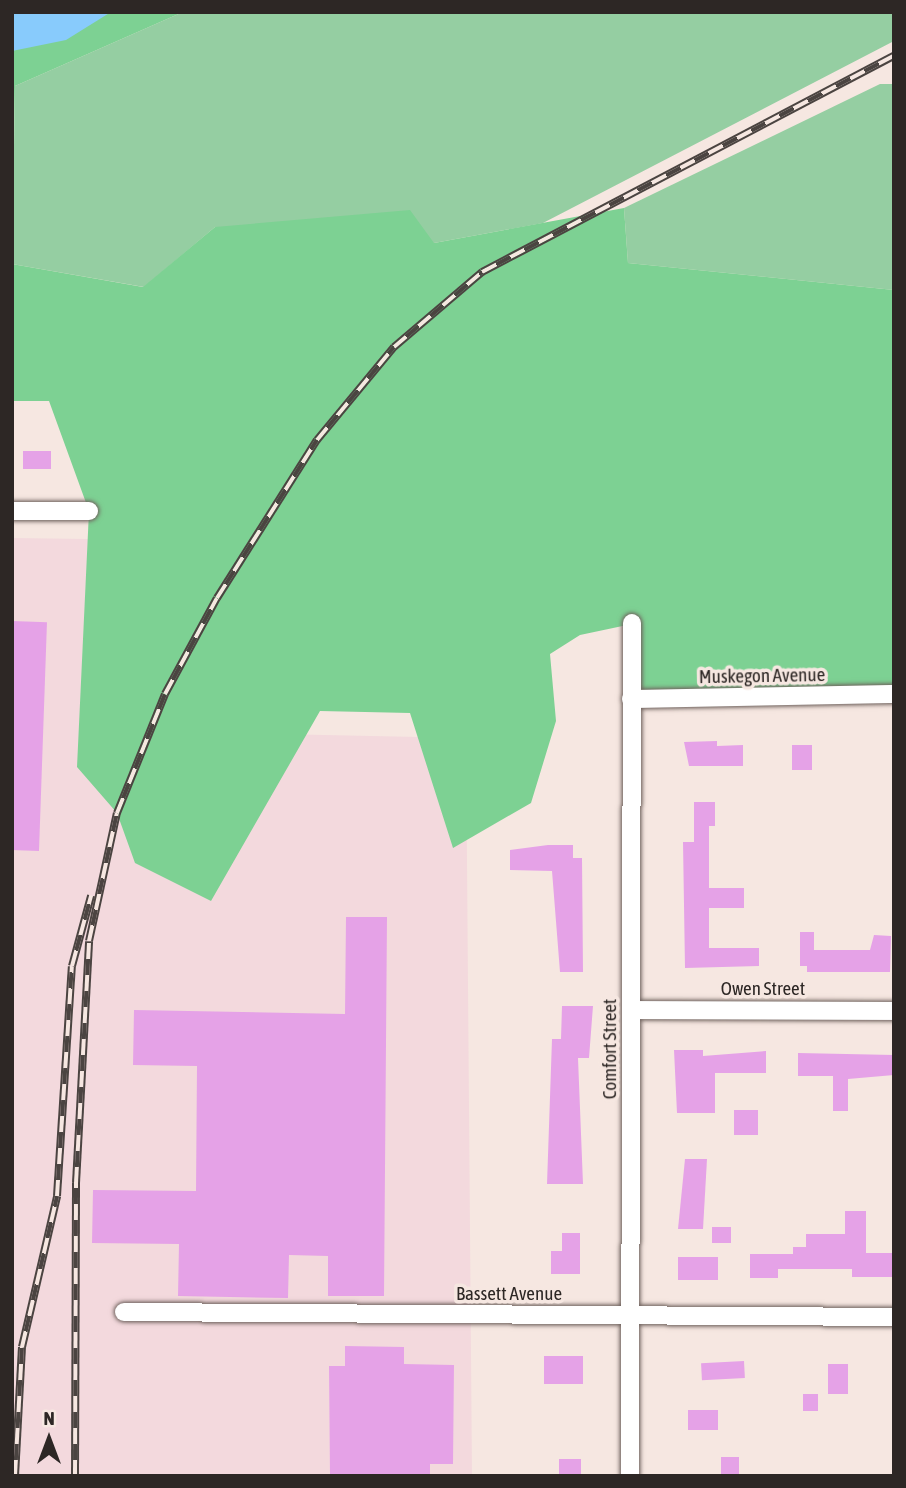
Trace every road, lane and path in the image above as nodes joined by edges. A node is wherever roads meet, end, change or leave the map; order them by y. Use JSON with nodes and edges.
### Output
{"nodes":[{"id":1,"x":12,"y":511,"type":"edge"},
{"id":2,"x":89,"y":511,"type":"dead end"},
{"id":3,"x":632,"y":623,"type":"dead end"},
{"id":4,"x":894,"y":694,"type":"edge"},
{"id":5,"x":631,"y":699,"type":"junction"},
{"id":6,"x":632,"y":1010,"type":"junction"},
{"id":7,"x":894,"y":1011,"type":"edge"},
{"id":8,"x":124,"y":1312,"type":"dead end"},
{"id":9,"x":630,"y":1316,"type":"junction"},
{"id":10,"x":894,"y":1317,"type":"edge"},
{"id":11,"x":630,"y":1476,"type":"edge"}],
"edges":[{"from":1,"to":2,"type":"street"},
{"from":3,"to":5,"type":"street","name":"Comfort Street"},
{"from":4,"to":5,"type":"street","name":"Muskegon Avenue"},
{"from":5,"to":6,"type":"street","name":"Comfort Street"},
{"from":6,"to":7,"type":"street","name":"Owen Street"},
{"from":6,"to":9,"type":"street","name":"Comfort Street"},
{"from":8,"to":9,"type":"street","name":"Bassett Avenue"},
{"from":9,"to":10,"type":"street","name":"Bassett Avenue"},
{"from":9,"to":11,"type":"street","name":"Comfort Street"}]}
